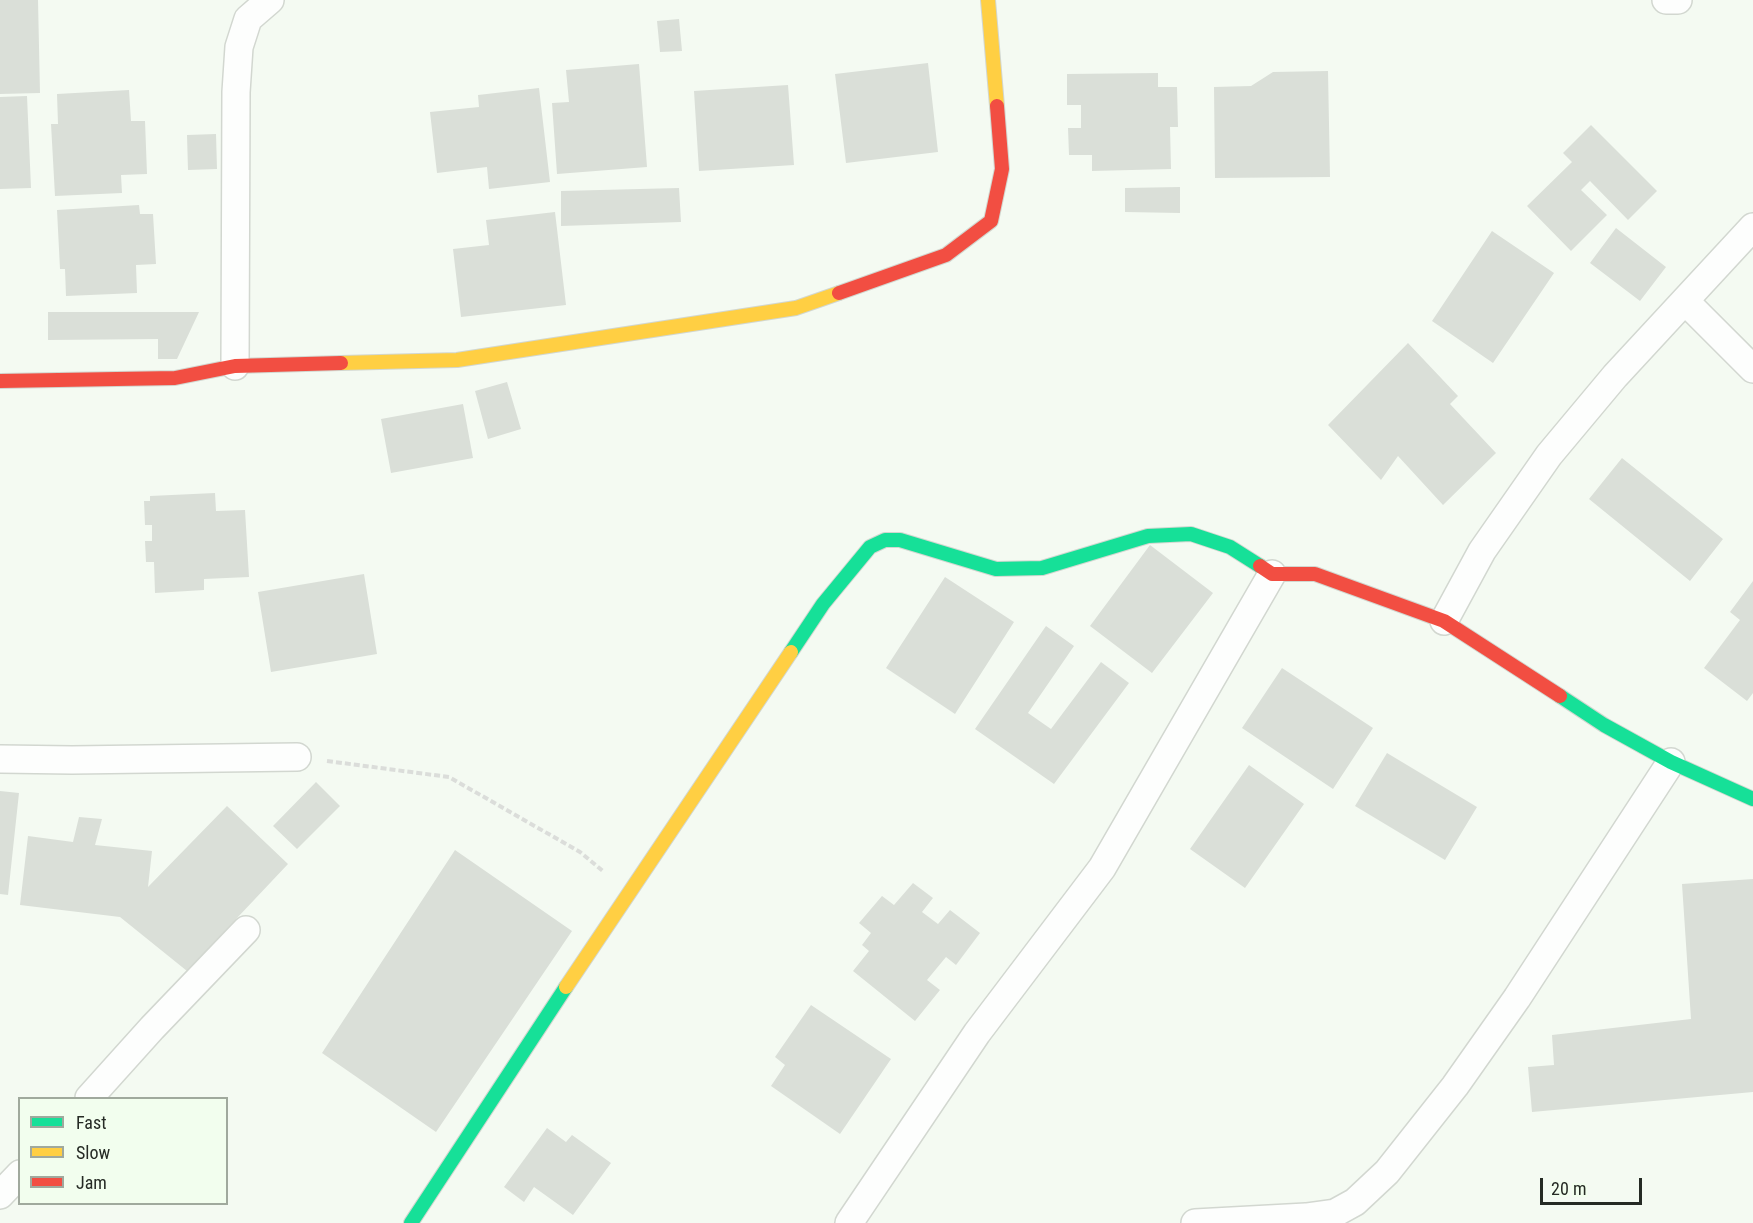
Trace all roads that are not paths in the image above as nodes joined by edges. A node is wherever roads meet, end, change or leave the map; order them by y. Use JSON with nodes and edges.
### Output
{"nodes":[{"id":1,"x":270,"y":0,"type":"edge"},
{"id":2,"x":988,"y":0,"type":"edge"},
{"id":3,"x":1665,"y":0,"type":"edge"},
{"id":4,"x":1678,"y":0,"type":"edge"},
{"id":5,"x":1753,"y":227,"type":"edge"},
{"id":6,"x":1685,"y":301,"type":"junction"},
{"id":7,"x":235,"y":366,"type":"junction"},
{"id":8,"x":1753,"y":369,"type":"edge"},
{"id":9,"x":0,"y":381,"type":"edge"},
{"id":10,"x":1272,"y":574,"type":"junction"},
{"id":11,"x":1444,"y":621,"type":"junction"},
{"id":12,"x":297,"y":757,"type":"road end"},
{"id":13,"x":0,"y":759,"type":"edge"},
{"id":14,"x":1671,"y":762,"type":"junction"},
{"id":15,"x":1753,"y":799,"type":"edge"},
{"id":16,"x":246,"y":930,"type":"dead end"},
{"id":17,"x":90,"y":1097,"type":"edge"},
{"id":18,"x":18,"y":1176,"type":"edge"},
{"id":19,"x":0,"y":1195,"type":"edge"},
{"id":20,"x":411,"y":1223,"type":"edge"},
{"id":21,"x":849,"y":1223,"type":"edge"},
{"id":22,"x":1195,"y":1223,"type":"edge"}],
"edges":[{"from":1,"to":7,"type":"street"},
{"from":2,"to":7,"type":"street"},
{"from":3,"to":4,"type":"street"},
{"from":5,"to":6,"type":"street"},
{"from":6,"to":8,"type":"street"},
{"from":6,"to":11,"type":"street"},
{"from":7,"to":9,"type":"street"},
{"from":10,"to":11,"type":"street"},
{"from":10,"to":20,"type":"street"},
{"from":10,"to":21,"type":"street"},
{"from":11,"to":14,"type":"street"},
{"from":12,"to":13,"type":"street"},
{"from":14,"to":15,"type":"street"},
{"from":14,"to":22,"type":"street"},
{"from":16,"to":17,"type":"street"},
{"from":18,"to":19,"type":"street"}]}
